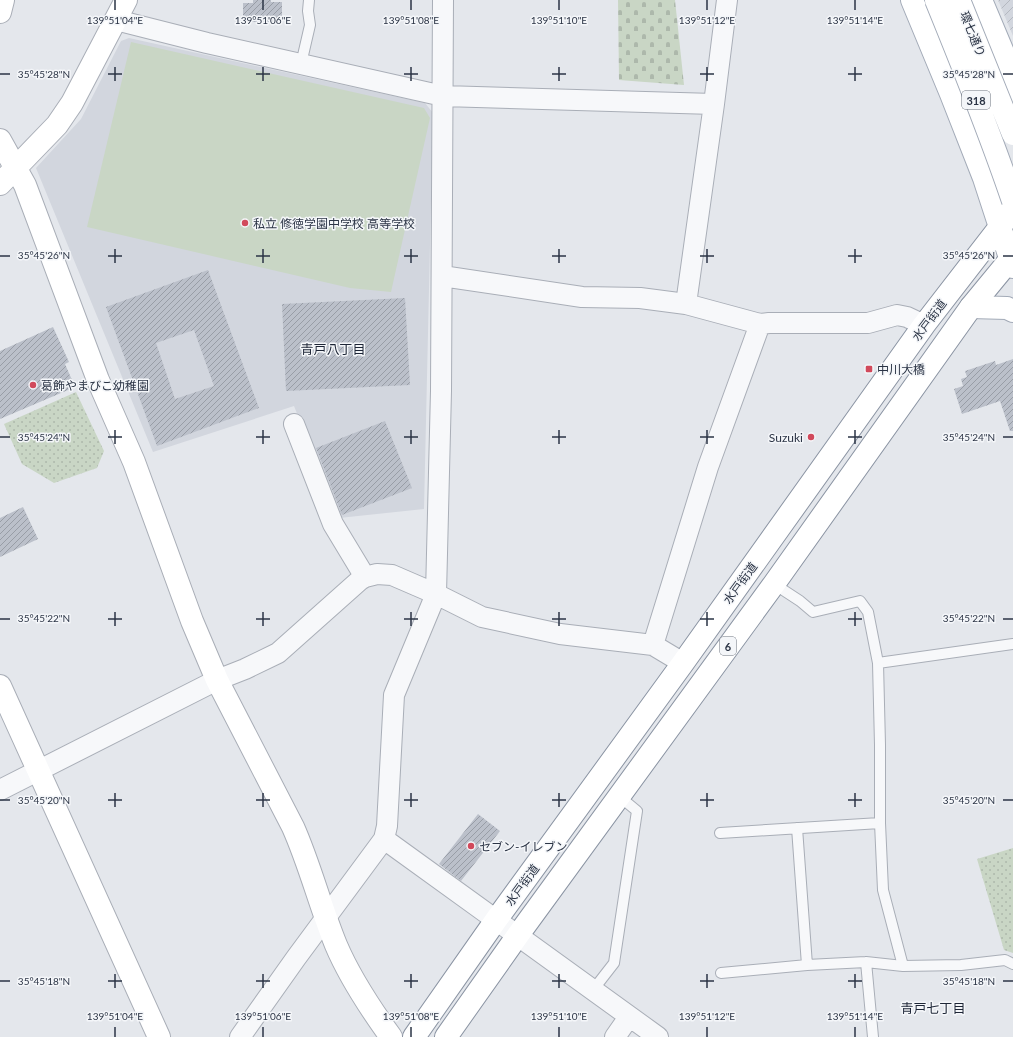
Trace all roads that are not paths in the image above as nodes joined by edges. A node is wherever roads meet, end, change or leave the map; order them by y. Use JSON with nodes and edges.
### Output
{"nodes":[{"id":1,"x":3,"y":0,"type":"edge"},
{"id":2,"x":126,"y":0,"type":"edge"},
{"id":3,"x":309,"y":0,"type":"edge"},
{"id":4,"x":444,"y":0,"type":"edge"},
{"id":5,"x":727,"y":0,"type":"edge"},
{"id":6,"x":912,"y":0,"type":"edge"},
{"id":7,"x":936,"y":0,"type":"edge"},
{"id":8,"x":959,"y":0,"type":"edge"},
{"id":9,"x":980,"y":0,"type":"edge"},
{"id":10,"x":0,"y":12,"type":"edge"},
{"id":11,"x":116,"y":20,"type":"junction"},
{"id":12,"x":301,"y":64,"type":"junction"},
{"id":13,"x":1013,"y":78,"type":"edge"},
{"id":14,"x":952,"y":94,"type":"junction"},
{"id":15,"x":444,"y":96,"type":"junction"},
{"id":16,"x":714,"y":104,"type":"junction"},
{"id":17,"x":1013,"y":134,"type":"edge"},
{"id":18,"x":0,"y":140,"type":"edge"},
{"id":19,"x":16,"y":168,"type":"junction"},
{"id":20,"x":0,"y":184,"type":"edge"},
{"id":21,"x":1013,"y":201,"type":"edge"},
{"id":22,"x":1013,"y":210,"type":"edge"},
{"id":23,"x":1000,"y":228,"type":"junction"},
{"id":24,"x":1012,"y":261,"type":"edge"},
{"id":25,"x":442,"y":276,"type":"junction"},
{"id":26,"x":686,"y":304,"type":"junction"},
{"id":27,"x":971,"y":307,"type":"junction"},
{"id":28,"x":1013,"y":311,"type":"edge"},
{"id":29,"x":760,"y":324,"type":"junction"},
{"id":30,"x":924,"y":325,"type":"junction"},
{"id":31,"x":294,"y":424,"type":"dead end"},
{"id":32,"x":365,"y":576,"type":"junction"},
{"id":33,"x":774,"y":584,"type":"junction"},
{"id":34,"x":436,"y":594,"type":"junction"},
{"id":35,"x":1013,"y":644,"type":"edge"},
{"id":36,"x":653,"y":645,"type":"junction"},
{"id":37,"x":683,"y":663,"type":"junction"},
{"id":38,"x":878,"y":663,"type":"junction"},
{"id":39,"x":217,"y":680,"type":"junction"},
{"id":40,"x":0,"y":686,"type":"edge"},
{"id":41,"x":38,"y":771,"type":"junction"},
{"id":42,"x":0,"y":790,"type":"edge"},
{"id":43,"x":619,"y":796,"type":"junction"},
{"id":44,"x":880,"y":823,"type":"junction"},
{"id":45,"x":797,"y":828,"type":"junction"},
{"id":46,"x":720,"y":833,"type":"dead end"},
{"id":47,"x":384,"y":839,"type":"junction"},
{"id":48,"x":326,"y":919,"type":"junction"},
{"id":49,"x":496,"y":920,"type":"junction"},
{"id":50,"x":518,"y":935,"type":"junction"},
{"id":51,"x":866,"y":962,"type":"junction"},
{"id":52,"x":1013,"y":964,"type":"edge"},
{"id":53,"x":807,"y":965,"type":"junction"},
{"id":54,"x":903,"y":966,"type":"junction"},
{"id":55,"x":721,"y":973,"type":"dead end"},
{"id":56,"x":593,"y":990,"type":"junction"},
{"id":57,"x":629,"y":1017,"type":"junction"},
{"id":58,"x":159,"y":1037,"type":"edge"},
{"id":59,"x":240,"y":1037,"type":"edge"},
{"id":60,"x":390,"y":1037,"type":"edge"},
{"id":61,"x":414,"y":1037,"type":"edge"},
{"id":62,"x":446,"y":1037,"type":"edge"},
{"id":63,"x":615,"y":1037,"type":"edge"},
{"id":64,"x":658,"y":1037,"type":"edge"},
{"id":65,"x":873,"y":1037,"type":"edge"}],
"edges":[{"from":1,"to":10,"type":"main road"},
{"from":2,"to":11,"type":"main road"},
{"from":3,"to":12,"type":"lane"},
{"from":4,"to":15,"type":"street"},
{"from":5,"to":16,"type":"street"},
{"from":6,"to":14,"type":"main road"},
{"from":7,"to":21,"type":"main road","name":"環七通り","number":"318","bridge":true},
{"from":8,"to":17,"type":"main road","name":"環七通り","number":"318","bridge":true},
{"from":9,"to":13,"type":"main road"},
{"from":11,"to":12,"type":"street"},
{"from":11,"to":19,"type":"main road"},
{"from":12,"to":15,"type":"street"},
{"from":13,"to":14,"type":"main road"},
{"from":14,"to":23,"type":"main road"},
{"from":15,"to":16,"type":"street"},
{"from":15,"to":25,"type":"street"},
{"from":16,"to":26,"type":"street"},
{"from":18,"to":19,"type":"main road"},
{"from":19,"to":20,"type":"main road"},
{"from":19,"to":39,"type":"main road"},
{"from":22,"to":23,"type":"main road","name":"水戸街道","number":"6"},
{"from":23,"to":24,"type":"main road"},
{"from":23,"to":30,"type":"main road","name":"水戸街道","number":"6"},
{"from":24,"to":27,"type":"main road","number":"6"},
{"from":25,"to":26,"type":"street"},
{"from":25,"to":34,"type":"street"},
{"from":26,"to":29,"type":"street"},
{"from":27,"to":28,"type":"main road"},
{"from":27,"to":33,"type":"main road","number":"6"},
{"from":29,"to":30,"type":"street"},
{"from":29,"to":36,"type":"street"},
{"from":30,"to":37,"type":"main road","name":"水戸街道","number":"6"},
{"from":31,"to":32,"type":"street"},
{"from":32,"to":34,"type":"street"},
{"from":32,"to":39,"type":"street"},
{"from":33,"to":38,"type":"lane"},
{"from":33,"to":43,"type":"main road","number":"6"},
{"from":34,"to":36,"type":"street"},
{"from":34,"to":47,"type":"street"},
{"from":35,"to":38,"type":"lane"},
{"from":36,"to":37,"type":"street"},
{"from":37,"to":49,"type":"main road","name":"水戸街道","number":"6"},
{"from":38,"to":44,"type":"lane"},
{"from":39,"to":41,"type":"street"},
{"from":39,"to":48,"type":"main road"},
{"from":40,"to":41,"type":"main road"},
{"from":41,"to":42,"type":"street"},
{"from":41,"to":58,"type":"main road"},
{"from":43,"to":50,"type":"main road","number":"6"},
{"from":43,"to":56,"type":"lane"},
{"from":44,"to":45,"type":"lane"},
{"from":44,"to":54,"type":"lane"},
{"from":45,"to":46,"type":"lane"},
{"from":45,"to":53,"type":"lane"},
{"from":47,"to":48,"type":"street"},
{"from":47,"to":49,"type":"street"},
{"from":48,"to":59,"type":"street"},
{"from":48,"to":60,"type":"main road"},
{"from":49,"to":50,"type":"street"},
{"from":49,"to":61,"type":"main road","name":"水戸街道","number":"6"},
{"from":50,"to":56,"type":"street"},
{"from":50,"to":62,"type":"main road","number":"6"},
{"from":51,"to":53,"type":"lane"},
{"from":51,"to":54,"type":"lane"},
{"from":51,"to":65,"type":"lane"},
{"from":52,"to":54,"type":"lane"},
{"from":53,"to":55,"type":"lane"},
{"from":56,"to":57,"type":"street"},
{"from":57,"to":63,"type":"street"},
{"from":57,"to":64,"type":"street"}]}
